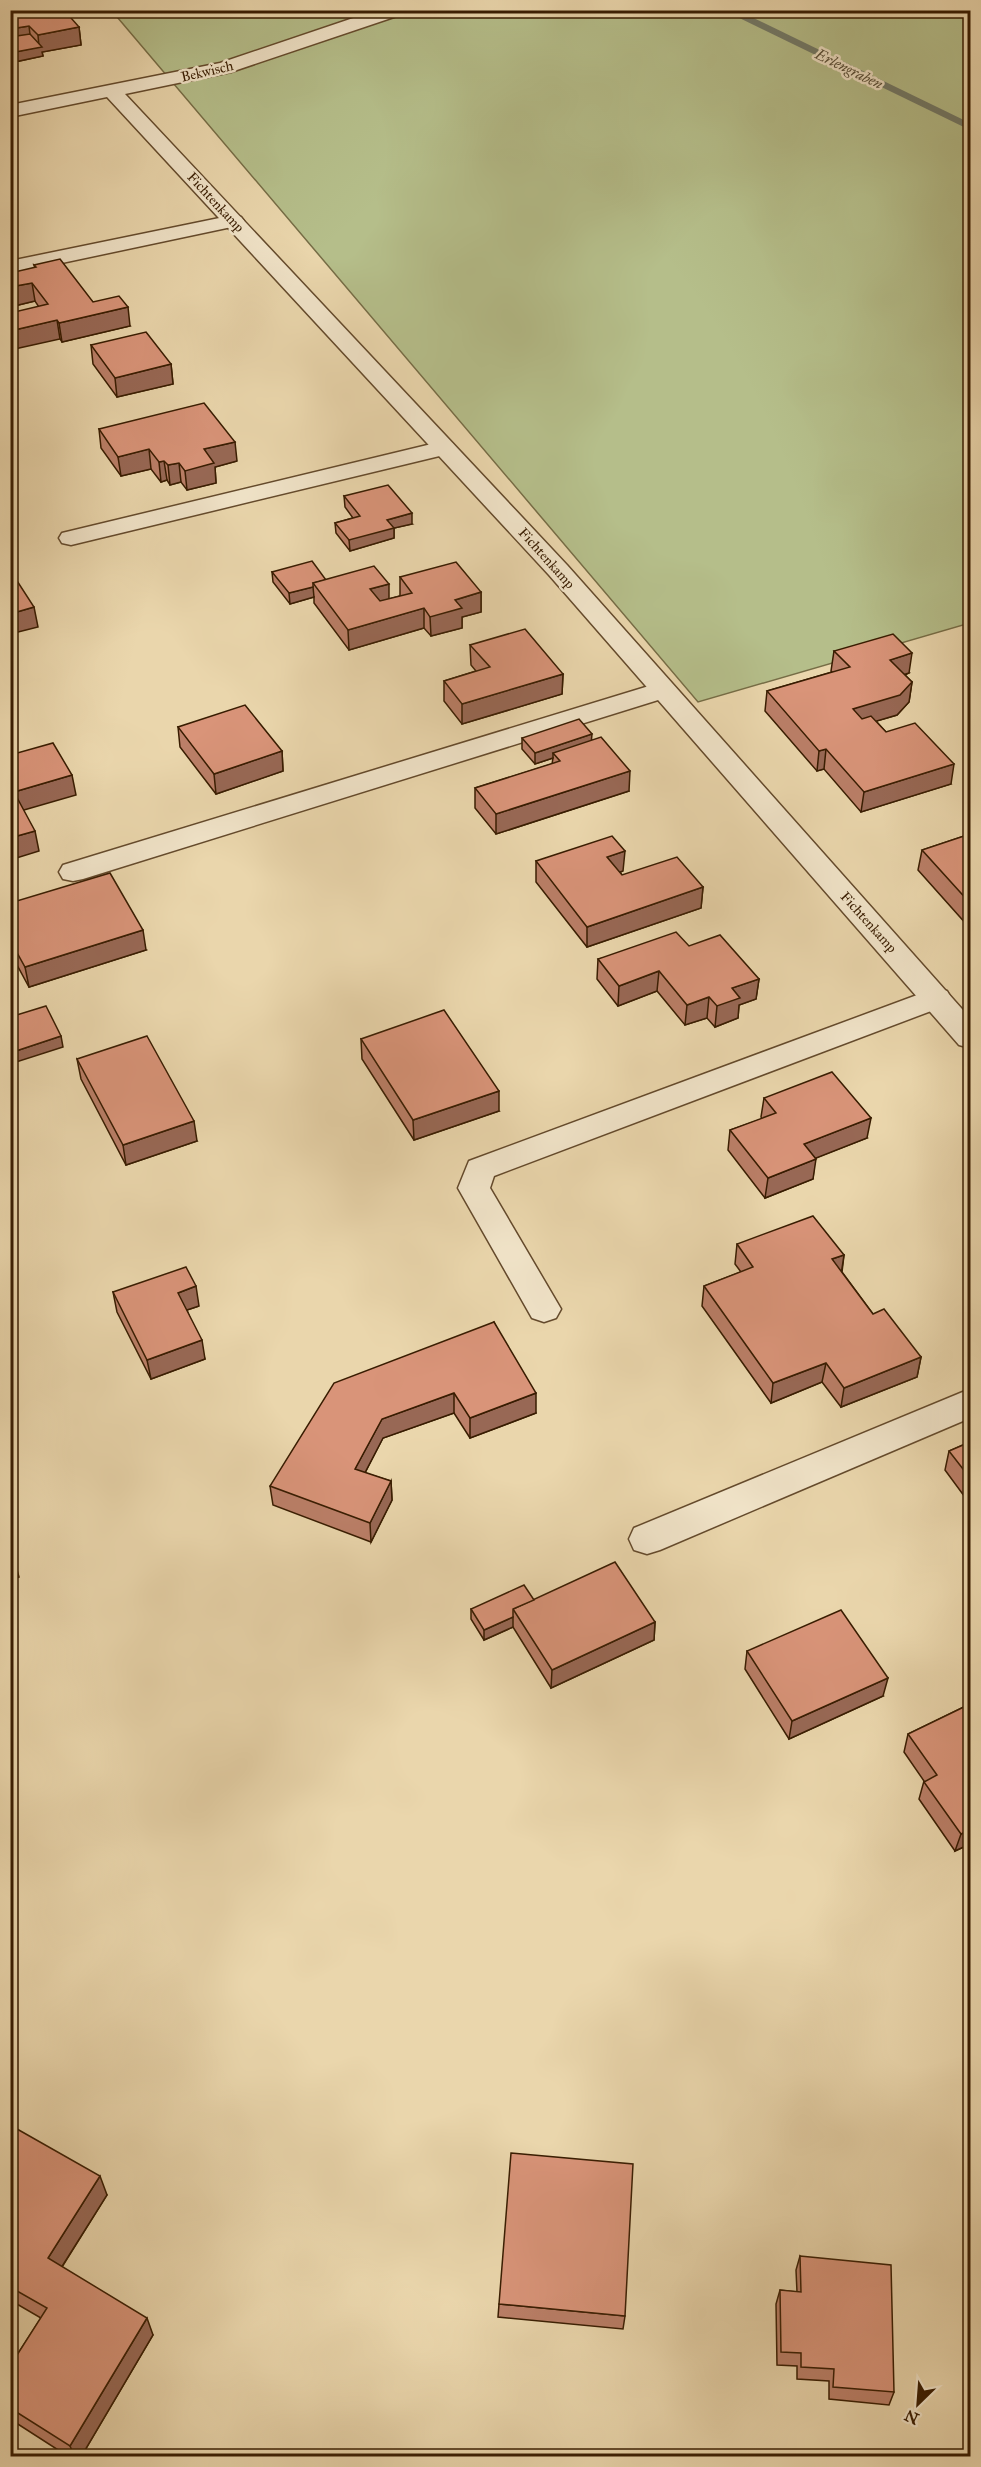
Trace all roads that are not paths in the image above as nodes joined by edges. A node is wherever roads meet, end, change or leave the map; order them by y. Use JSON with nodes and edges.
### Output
{"nodes":[{"id":1,"x":398,"y":10,"type":"edge"},
{"id":2,"x":111,"y":90,"type":"junction"},
{"id":3,"x":10,"y":111,"type":"edge"},
{"id":4,"x":234,"y":221,"type":"junction"},
{"id":5,"x":10,"y":268,"type":"edge"},
{"id":6,"x":444,"y":448,"type":"junction"},
{"id":7,"x":71,"y":538,"type":"dead end"},
{"id":8,"x":662,"y":690,"type":"junction"},
{"id":9,"x":72,"y":872,"type":"dead end"},
{"id":10,"x":936,"y":998,"type":"junction"},
{"id":11,"x":970,"y":1037,"type":"edge"},
{"id":12,"x":544,"y":1309,"type":"dead end"},
{"id":13,"x":970,"y":1403,"type":"edge"},
{"id":14,"x":647,"y":1539,"type":"dead end"}],
"edges":[{"from":1,"to":2,"type":"street","name":"Bekwisch"},
{"from":2,"to":3,"type":"street","name":"Bekwisch"},
{"from":2,"to":4,"type":"street","name":"Fichtenkamp"},
{"from":4,"to":5,"type":"street"},
{"from":4,"to":6,"type":"street","name":"Fichtenkamp"},
{"from":6,"to":7,"type":"street"},
{"from":6,"to":8,"type":"street","name":"Fichtenkamp"},
{"from":8,"to":9,"type":"street"},
{"from":8,"to":10,"type":"street","name":"Fichtenkamp"},
{"from":10,"to":11,"type":"street","name":"Fichtenkamp"},
{"from":10,"to":12,"type":"street"},
{"from":13,"to":14,"type":"street"}]}
